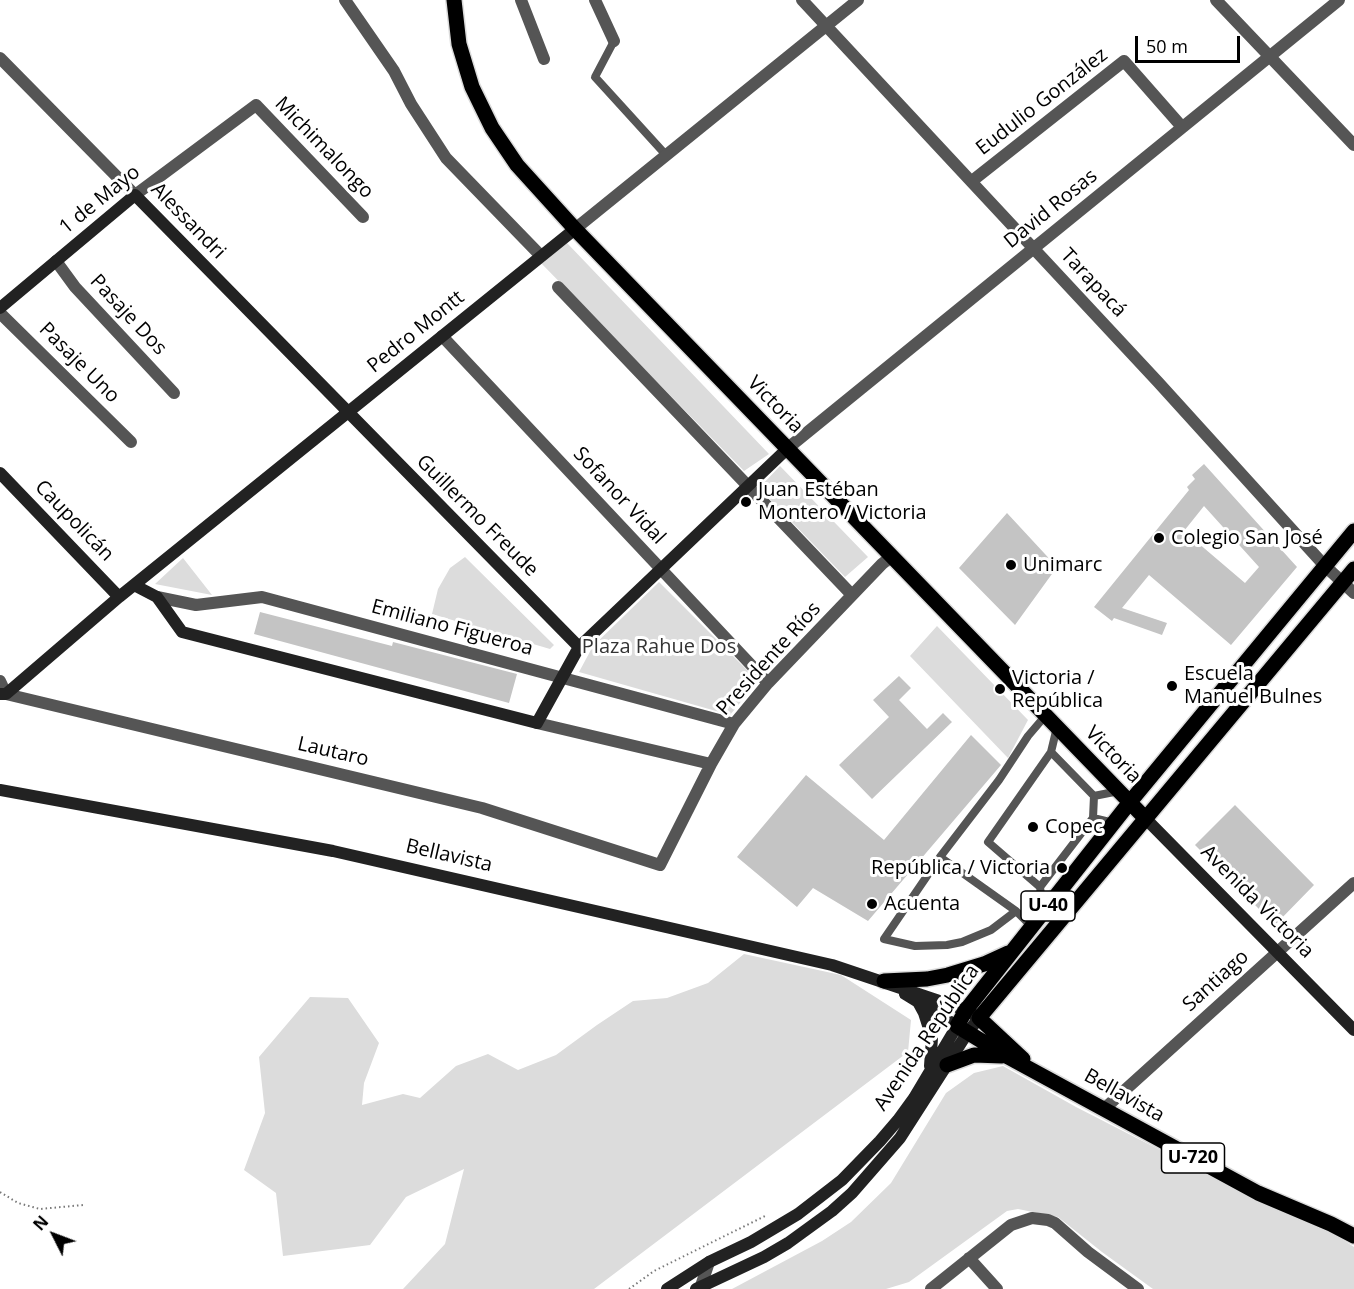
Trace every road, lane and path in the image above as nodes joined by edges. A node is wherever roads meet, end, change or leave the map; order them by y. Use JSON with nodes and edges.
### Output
{"nodes":[{"id":1,"x":345,"y":0,"type":"edge"},
{"id":2,"x":454,"y":0,"type":"edge"},
{"id":3,"x":521,"y":0,"type":"edge"},
{"id":4,"x":595,"y":0,"type":"edge"},
{"id":5,"x":802,"y":0,"type":"edge"},
{"id":6,"x":858,"y":0,"type":"edge"},
{"id":7,"x":1216,"y":0,"type":"edge"},
{"id":8,"x":1339,"y":0,"type":"edge"},
{"id":9,"x":827,"y":25,"type":"junction"},
{"id":10,"x":614,"y":41,"type":"joint"},
{"id":11,"x":1269,"y":56,"type":"junction"},
{"id":12,"x":0,"y":58,"type":"edge"},
{"id":13,"x":544,"y":58,"type":"dead end"},
{"id":14,"x":256,"y":105,"type":"joint"},
{"id":15,"x":1182,"y":127,"type":"junction"},
{"id":16,"x":1354,"y":145,"type":"edge"},
{"id":17,"x":666,"y":155,"type":"junction"},
{"id":18,"x":972,"y":181,"type":"junction"},
{"id":19,"x":135,"y":195,"type":"junction"},
{"id":20,"x":363,"y":217,"type":"dead end"},
{"id":21,"x":575,"y":229,"type":"junction"},
{"id":22,"x":1033,"y":248,"type":"junction"},
{"id":23,"x":541,"y":256,"type":"junction"},
{"id":24,"x":56,"y":261,"type":"junction"},
{"id":25,"x":558,"y":287,"type":"dead end"},
{"id":26,"x":5,"y":297,"type":"edge"},
{"id":27,"x":0,"y":310,"type":"edge"},
{"id":28,"x":442,"y":336,"type":"junction"},
{"id":29,"x":174,"y":393,"type":"dead end"},
{"id":30,"x":347,"y":413,"type":"junction"},
{"id":31,"x":131,"y":442,"type":"dead end"},
{"id":32,"x":788,"y":448,"type":"junction"},
{"id":33,"x":0,"y":473,"type":"edge"},
{"id":34,"x":747,"y":486,"type":"junction"},
{"id":35,"x":1354,"y":531,"type":"edge"},
{"id":36,"x":892,"y":556,"type":"junction"},
{"id":37,"x":1324,"y":565,"type":"junction"},
{"id":38,"x":660,"y":569,"type":"junction"},
{"id":39,"x":1354,"y":569,"type":"edge"},
{"id":40,"x":1343,"y":581,"type":"junction"},
{"id":41,"x":134,"y":585,"type":"junction"},
{"id":42,"x":1354,"y":593,"type":"edge"},
{"id":43,"x":852,"y":595,"type":"junction"},
{"id":44,"x":119,"y":597,"type":"junction"},
{"id":45,"x":157,"y":597,"type":"junction"},
{"id":46,"x":579,"y":647,"type":"junction"},
{"id":47,"x":561,"y":678,"type":"junction"},
{"id":48,"x":0,"y":681,"type":"edge"},
{"id":49,"x":768,"y":683,"type":"junction"},
{"id":50,"x":3,"y":694,"type":"edge"},
{"id":51,"x":1046,"y":715,"type":"junction"},
{"id":52,"x":537,"y":723,"type":"junction"},
{"id":53,"x":734,"y":724,"type":"junction"},
{"id":54,"x":1057,"y":727,"type":"junction"},
{"id":55,"x":1051,"y":752,"type":"junction"},
{"id":56,"x":711,"y":765,"type":"junction"},
{"id":57,"x":0,"y":790,"type":"edge"},
{"id":58,"x":1094,"y":796,"type":"junction"},
{"id":59,"x":1124,"y":796,"type":"junction"},
{"id":60,"x":1093,"y":818,"type":"junction"},
{"id":61,"x":1145,"y":818,"type":"junction"},
{"id":62,"x":1114,"y":823,"type":"junction"},
{"id":63,"x":940,"y":857,"type":"junction"},
{"id":64,"x":660,"y":865,"type":"joint"},
{"id":65,"x":1354,"y":882,"type":"edge"},
{"id":66,"x":1040,"y":887,"type":"junction"},
{"id":67,"x":1016,"y":912,"type":"junction"},
{"id":68,"x":1044,"y":912,"type":"junction"},
{"id":69,"x":1032,"y":927,"type":"junction"},
{"id":70,"x":1014,"y":950,"type":"junction"},
{"id":71,"x":1277,"y":952,"type":"junction"},
{"id":72,"x":884,"y":981,"type":"junction"},
{"id":73,"x":917,"y":1001,"type":"junction"},
{"id":74,"x":973,"y":1014,"type":"junction"},
{"id":75,"x":963,"y":1029,"type":"junction"},
{"id":76,"x":1354,"y":1030,"type":"edge"},
{"id":77,"x":1008,"y":1057,"type":"junction"},
{"id":78,"x":947,"y":1065,"type":"junction"},
{"id":79,"x":1036,"y":1071,"type":"junction"},
{"id":80,"x":928,"y":1075,"type":"junction"},
{"id":81,"x":1104,"y":1110,"type":"junction"},
{"id":82,"x":0,"y":1192,"type":"edge"},
{"id":83,"x":83,"y":1206,"type":"dead end"},
{"id":84,"x":770,"y":1214,"type":"dead end"},
{"id":85,"x":1354,"y":1236,"type":"edge"},
{"id":86,"x":969,"y":1258,"type":"junction"},
{"id":87,"x":709,"y":1262,"type":"junction"},
{"id":88,"x":699,"y":1288,"type":"edge"},
{"id":89,"x":629,"y":1289,"type":"edge"},
{"id":90,"x":667,"y":1289,"type":"edge"},
{"id":91,"x":931,"y":1289,"type":"edge"},
{"id":92,"x":997,"y":1289,"type":"edge"},
{"id":93,"x":1138,"y":1289,"type":"edge"}],
"edges":[{"from":1,"to":23,"type":"street"},
{"from":2,"to":21,"type":"main road","name":"Victoria"},
{"from":3,"to":13,"type":"street"},
{"from":4,"to":10,"type":"street"},
{"from":5,"to":9,"type":"street","name":"Tarapacá"},
{"from":6,"to":9,"type":"street","name":"Pedro Montt"},
{"from":7,"to":11,"type":"street"},
{"from":8,"to":11,"type":"street","name":"David Rosas"},
{"from":9,"to":17,"type":"street","name":"Pedro Montt"},
{"from":9,"to":18,"type":"street","name":"Tarapacá"},
{"from":10,"to":17,"type":"lane"},
{"from":11,"to":15,"type":"street","name":"David Rosas"},
{"from":11,"to":16,"type":"street"},
{"from":12,"to":19,"type":"street","name":"Alessandri"},
{"from":14,"to":19,"type":"street","name":"1 de Mayo"},
{"from":14,"to":20,"type":"street","name":"Michimalongo"},
{"from":15,"to":18,"type":"street","name":"Eudulio González"},
{"from":15,"to":22,"type":"street","name":"David Rosas"},
{"from":17,"to":21,"type":"street","name":"Pedro Montt"},
{"from":18,"to":22,"type":"street","name":"Tarapacá"},
{"from":19,"to":24,"type":"street","name":"1 de Mayo"},
{"from":19,"to":30,"type":"street","name":"Alessandri"},
{"from":21,"to":23,"type":"street","name":"Pedro Montt"},
{"from":21,"to":32,"type":"main road","name":"Victoria"},
{"from":22,"to":32,"type":"street","name":"David Rosas"},
{"from":22,"to":37,"type":"street","name":"Tarapacá"},
{"from":23,"to":28,"type":"street","name":"Pedro Montt"},
{"from":24,"to":26,"type":"street","name":"1 de Mayo"},
{"from":24,"to":29,"type":"street","name":"Pasaje Dos"},
{"from":25,"to":34,"type":"street"},
{"from":26,"to":27,"type":"street","name":"1 de Mayo"},
{"from":27,"to":31,"type":"street","name":"Pasaje Uno"},
{"from":28,"to":30,"type":"street","name":"Pedro Montt"},
{"from":28,"to":38,"type":"street","name":"Sofanor Vidal"},
{"from":30,"to":41,"type":"street","name":"Pedro Montt"},
{"from":30,"to":46,"type":"street","name":"Guillermo Freude"},
{"from":32,"to":34,"type":"street"},
{"from":32,"to":36,"type":"main road","name":"Victoria"},
{"from":33,"to":44,"type":"street","name":"Caupolicán"},
{"from":34,"to":38,"type":"street"},
{"from":34,"to":43,"type":"street"},
{"from":35,"to":37,"type":"main road","name":"Avenida República"},
{"from":36,"to":43,"type":"street","name":"Presidente Ríos"},
{"from":36,"to":51,"type":"main road","name":"Victoria"},
{"from":37,"to":40,"type":"street","name":"Tarapacá"},
{"from":37,"to":59,"type":"main road","name":"Avenida República"},
{"from":38,"to":46,"type":"street"},
{"from":38,"to":49,"type":"street","name":"Sofanor Vidal"},
{"from":39,"to":40,"type":"main road","name":"Avenida República"},
{"from":40,"to":42,"type":"street","name":"Tarapacá"},
{"from":40,"to":61,"type":"main road","name":"Avenida República"},
{"from":41,"to":44,"type":"street","name":"Pedro Montt"},
{"from":41,"to":45,"type":"street","name":"Emiliano Figueroa"},
{"from":43,"to":49,"type":"street","name":"Presidente Ríos"},
{"from":44,"to":50,"type":"street","name":"Pedro Montt"},
{"from":45,"to":47,"type":"street","name":"Emiliano Figueroa"},
{"from":45,"to":52,"type":"street","name":"Emiliano Figueroa"},
{"from":46,"to":47,"type":"street"},
{"from":47,"to":52,"type":"street"},
{"from":47,"to":53,"type":"street","name":"Emiliano Figueroa"},
{"from":48,"to":50,"type":"street"},
{"from":49,"to":53,"type":"street","name":"Presidente Ríos"},
{"from":50,"to":64,"type":"street","name":"Lautaro"},
{"from":51,"to":54,"type":"main road","name":"Victoria"},
{"from":51,"to":63,"type":"lane"},
{"from":52,"to":56,"type":"street","name":"Emiliano Figueroa"},
{"from":53,"to":56,"type":"street","name":"Presidente Ríos"},
{"from":54,"to":55,"type":"lane"},
{"from":54,"to":59,"type":"main road","name":"Victoria"},
{"from":55,"to":58,"type":"lane"},
{"from":55,"to":66,"type":"lane"},
{"from":56,"to":64,"type":"street","name":"Presidente Ríos"},
{"from":57,"to":72,"type":"street","name":"Bellavista"},
{"from":58,"to":59,"type":"lane"},
{"from":58,"to":60,"type":"lane"},
{"from":59,"to":61,"type":"main road","name":"Avenida Victoria"},
{"from":59,"to":62,"type":"main road","name":"Avenida República","number":"U-40"},
{"from":60,"to":62,"type":"lane"},
{"from":60,"to":66,"type":"lane"},
{"from":61,"to":71,"type":"street","name":"Avenida Victoria"},
{"from":61,"to":74,"type":"main road","name":"Avenida República","number":"U-40"},
{"from":62,"to":68,"type":"main road","name":"Avenida República","number":"U-40"},
{"from":63,"to":67,"type":"lane"},
{"from":63,"to":67,"type":"lane"},
{"from":65,"to":71,"type":"street","name":"Santiago"},
{"from":66,"to":68,"type":"lane"},
{"from":67,"to":69,"type":"lane"},
{"from":68,"to":69,"type":"main road","name":"Avenida República","number":"U-40"},
{"from":69,"to":70,"type":"main road","name":"Avenida República","number":"U-40"},
{"from":70,"to":72,"type":"main road"},
{"from":70,"to":74,"type":"main road","name":"Avenida República","number":"U-40"},
{"from":71,"to":76,"type":"street","name":"Avenida Victoria"},
{"from":71,"to":81,"type":"street","name":"Santiago"},
{"from":72,"to":73,"type":"street","name":"Bellavista"},
{"from":72,"to":74,"type":"street","name":"Bellavista"},
{"from":73,"to":75,"type":"street","name":"Bellavista"},
{"from":73,"to":80,"type":"street"},
{"from":74,"to":75,"type":"main road","name":"Avenida República"},
{"from":74,"to":79,"type":"main road","name":"Bellavista"},
{"from":75,"to":77,"type":"main road","name":"Bellavista"},
{"from":75,"to":78,"type":"street","name":"Avenida República"},
{"from":75,"to":80,"type":"street","name":"Avenida República"},
{"from":77,"to":78,"type":"main road"},
{"from":77,"to":79,"type":"main road","name":"Bellavista","number":"U-720"},
{"from":78,"to":88,"type":"street","name":"Avenida República"},
{"from":79,"to":81,"type":"main road","name":"Bellavista","number":"U-720"},
{"from":80,"to":87,"type":"street","name":"Avenida República"},
{"from":81,"to":85,"type":"main road","name":"Bellavista","number":"U-720"},
{"from":82,"to":83,"type":"path"},
{"from":84,"to":89,"type":"path"},
{"from":86,"to":91,"type":"street"},
{"from":86,"to":92,"type":"street"},
{"from":86,"to":93,"type":"street"},
{"from":87,"to":88,"type":"street"},
{"from":87,"to":90,"type":"street","name":"Avenida República"}]}
